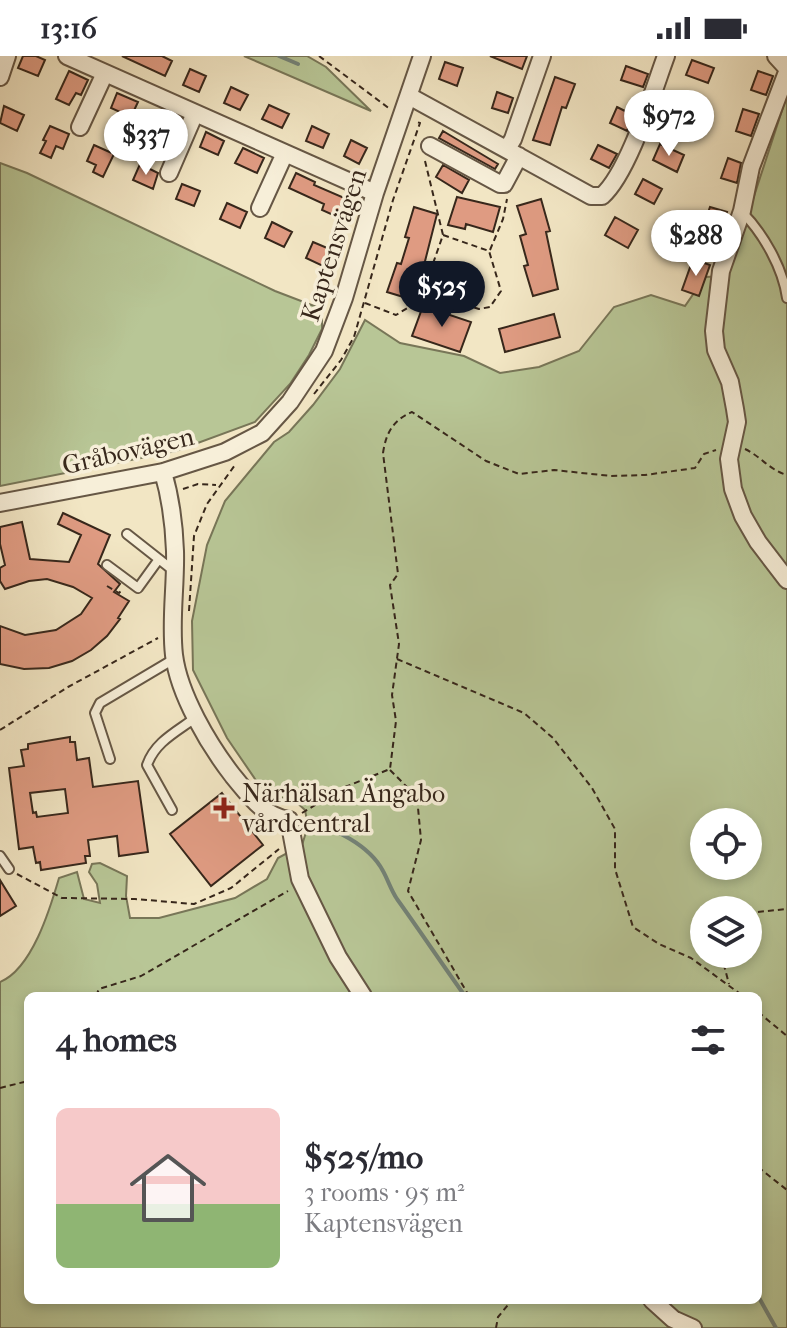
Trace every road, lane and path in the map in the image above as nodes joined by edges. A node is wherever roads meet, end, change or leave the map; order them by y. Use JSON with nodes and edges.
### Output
{"nodes":[{"id":1,"x":7,"y":56,"type":"edge"},
{"id":2,"x":67,"y":56,"type":"edge"},
{"id":3,"x":319,"y":56,"type":"edge"},
{"id":4,"x":422,"y":56,"type":"edge"},
{"id":5,"x":542,"y":56,"type":"edge"},
{"id":6,"x":666,"y":56,"type":"edge"},
{"id":7,"x":784,"y":62,"type":"edge"},
{"id":8,"x":105,"y":73,"type":"junction"},
{"id":9,"x":0,"y":77,"type":"edge"},
{"id":10,"x":409,"y":96,"type":"junction"},
{"id":11,"x":195,"y":113,"type":"junction"},
{"id":12,"x":403,"y":115,"type":"junction"},
{"id":13,"x":420,"y":123,"type":"dead end"},
{"id":14,"x":80,"y":127,"type":"dead end"},
{"id":15,"x":427,"y":152,"type":"joint"},
{"id":16,"x":513,"y":152,"type":"junction"},
{"id":17,"x":285,"y":153,"type":"junction"},
{"id":18,"x":169,"y":173,"type":"dead end"},
{"id":19,"x":504,"y":184,"type":"junction"},
{"id":20,"x":375,"y":193,"type":"junction"},
{"id":21,"x":260,"y":208,"type":"dead end"},
{"id":22,"x":742,"y":211,"type":"junction"},
{"id":23,"x":443,"y":235,"type":"junction"},
{"id":24,"x":489,"y":251,"type":"junction"},
{"id":25,"x":423,"y":292,"type":"junction"},
{"id":26,"x":787,"y":298,"type":"edge"},
{"id":27,"x":365,"y":303,"type":"dead end"},
{"id":28,"x":262,"y":433,"type":"joint"},
{"id":29,"x":732,"y":444,"type":"junction"},
{"id":30,"x":163,"y":472,"type":"junction"},
{"id":31,"x":787,"y":475,"type":"edge"},
{"id":32,"x":0,"y":503,"type":"edge"},
{"id":33,"x":127,"y":534,"type":"dead end"},
{"id":34,"x":159,"y":559,"type":"junction"},
{"id":35,"x":107,"y":565,"type":"dead end"},
{"id":36,"x":174,"y":572,"type":"junction"},
{"id":37,"x":787,"y":580,"type":"edge"},
{"id":38,"x":175,"y":658,"type":"junction"},
{"id":39,"x":397,"y":659,"type":"junction"},
{"id":40,"x":196,"y":717,"type":"junction"},
{"id":41,"x":110,"y":759,"type":"dead end"},
{"id":42,"x":390,"y":769,"type":"junction"},
{"id":43,"x":312,"y":808,"type":"dead end"},
{"id":44,"x":172,"y":810,"type":"dead end"},
{"id":45,"x":283,"y":846,"type":"dead end"},
{"id":46,"x":0,"y":856,"type":"edge"},
{"id":47,"x":9,"y":869,"type":"joint"},
{"id":48,"x":300,"y":879,"type":"junction"},
{"id":49,"x":787,"y":909,"type":"edge"},
{"id":50,"x":762,"y":912,"type":"edge"},
{"id":51,"x":725,"y":968,"type":"edge"},
{"id":52,"x":730,"y":985,"type":"junction"},
{"id":53,"x":98,"y":992,"type":"edge"},
{"id":54,"x":360,"y":992,"type":"edge"},
{"id":55,"x":467,"y":992,"type":"edge"},
{"id":56,"x":738,"y":992,"type":"edge"},
{"id":57,"x":762,"y":1015,"type":"edge"},
{"id":58,"x":787,"y":1036,"type":"edge"},
{"id":59,"x":24,"y":1082,"type":"edge"},
{"id":60,"x":0,"y":1088,"type":"edge"},
{"id":61,"x":762,"y":1170,"type":"edge"},
{"id":62,"x":787,"y":1190,"type":"edge"},
{"id":63,"x":509,"y":1304,"type":"edge"},
{"id":64,"x":656,"y":1304,"type":"edge"},
{"id":65,"x":496,"y":1328,"type":"edge"},
{"id":66,"x":693,"y":1328,"type":"edge"}],
"edges":[{"from":1,"to":9,"type":"street"},
{"from":2,"to":8,"type":"street"},
{"from":3,"to":12,"type":"path"},
{"from":4,"to":10,"type":"street","name":"Kaptensvägen"},
{"from":5,"to":16,"type":"street"},
{"from":6,"to":16,"type":"street"},
{"from":7,"to":22,"type":"street"},
{"from":8,"to":11,"type":"street"},
{"from":8,"to":14,"type":"street"},
{"from":10,"to":12,"type":"street","name":"Kaptensvägen"},
{"from":10,"to":16,"type":"street"},
{"from":11,"to":17,"type":"street"},
{"from":11,"to":18,"type":"street"},
{"from":12,"to":13,"type":"path"},
{"from":12,"to":20,"type":"street","name":"Kaptensvägen"},
{"from":15,"to":19,"type":"street"},
{"from":15,"to":23,"type":"path"},
{"from":16,"to":19,"type":"street"},
{"from":17,"to":20,"type":"street"},
{"from":17,"to":21,"type":"street"},
{"from":19,"to":24,"type":"path"},
{"from":20,"to":28,"type":"street","name":"Kaptensvägen"},
{"from":22,"to":26,"type":"lane"},
{"from":22,"to":29,"type":"street"},
{"from":23,"to":24,"type":"path"},
{"from":23,"to":25,"type":"path"},
{"from":24,"to":25,"type":"path"},
{"from":25,"to":27,"type":"path"},
{"from":28,"to":30,"type":"street","name":"Gråbovägen"},
{"from":29,"to":31,"type":"path"},
{"from":29,"to":37,"type":"street"},
{"from":29,"to":39,"type":"path"},
{"from":30,"to":32,"type":"street","name":"Gråbovägen"},
{"from":30,"to":36,"type":"street"},
{"from":33,"to":34,"type":"lane"},
{"from":34,"to":35,"type":"lane"},
{"from":34,"to":36,"type":"lane"},
{"from":36,"to":38,"type":"street"},
{"from":38,"to":40,"type":"street"},
{"from":38,"to":41,"type":"lane"},
{"from":39,"to":42,"type":"path"},
{"from":39,"to":52,"type":"path"},
{"from":40,"to":44,"type":"lane"},
{"from":40,"to":48,"type":"street"},
{"from":42,"to":43,"type":"path"},
{"from":42,"to":55,"type":"path"},
{"from":45,"to":47,"type":"path"},
{"from":46,"to":47,"type":"lane"},
{"from":48,"to":53,"type":"path"},
{"from":48,"to":54,"type":"street"},
{"from":49,"to":50,"type":"path"},
{"from":51,"to":52,"type":"path"},
{"from":52,"to":56,"type":"path"},
{"from":57,"to":58,"type":"path"},
{"from":59,"to":60,"type":"path"},
{"from":61,"to":62,"type":"path"},
{"from":63,"to":65,"type":"path"},
{"from":64,"to":66,"type":"street"}]}
